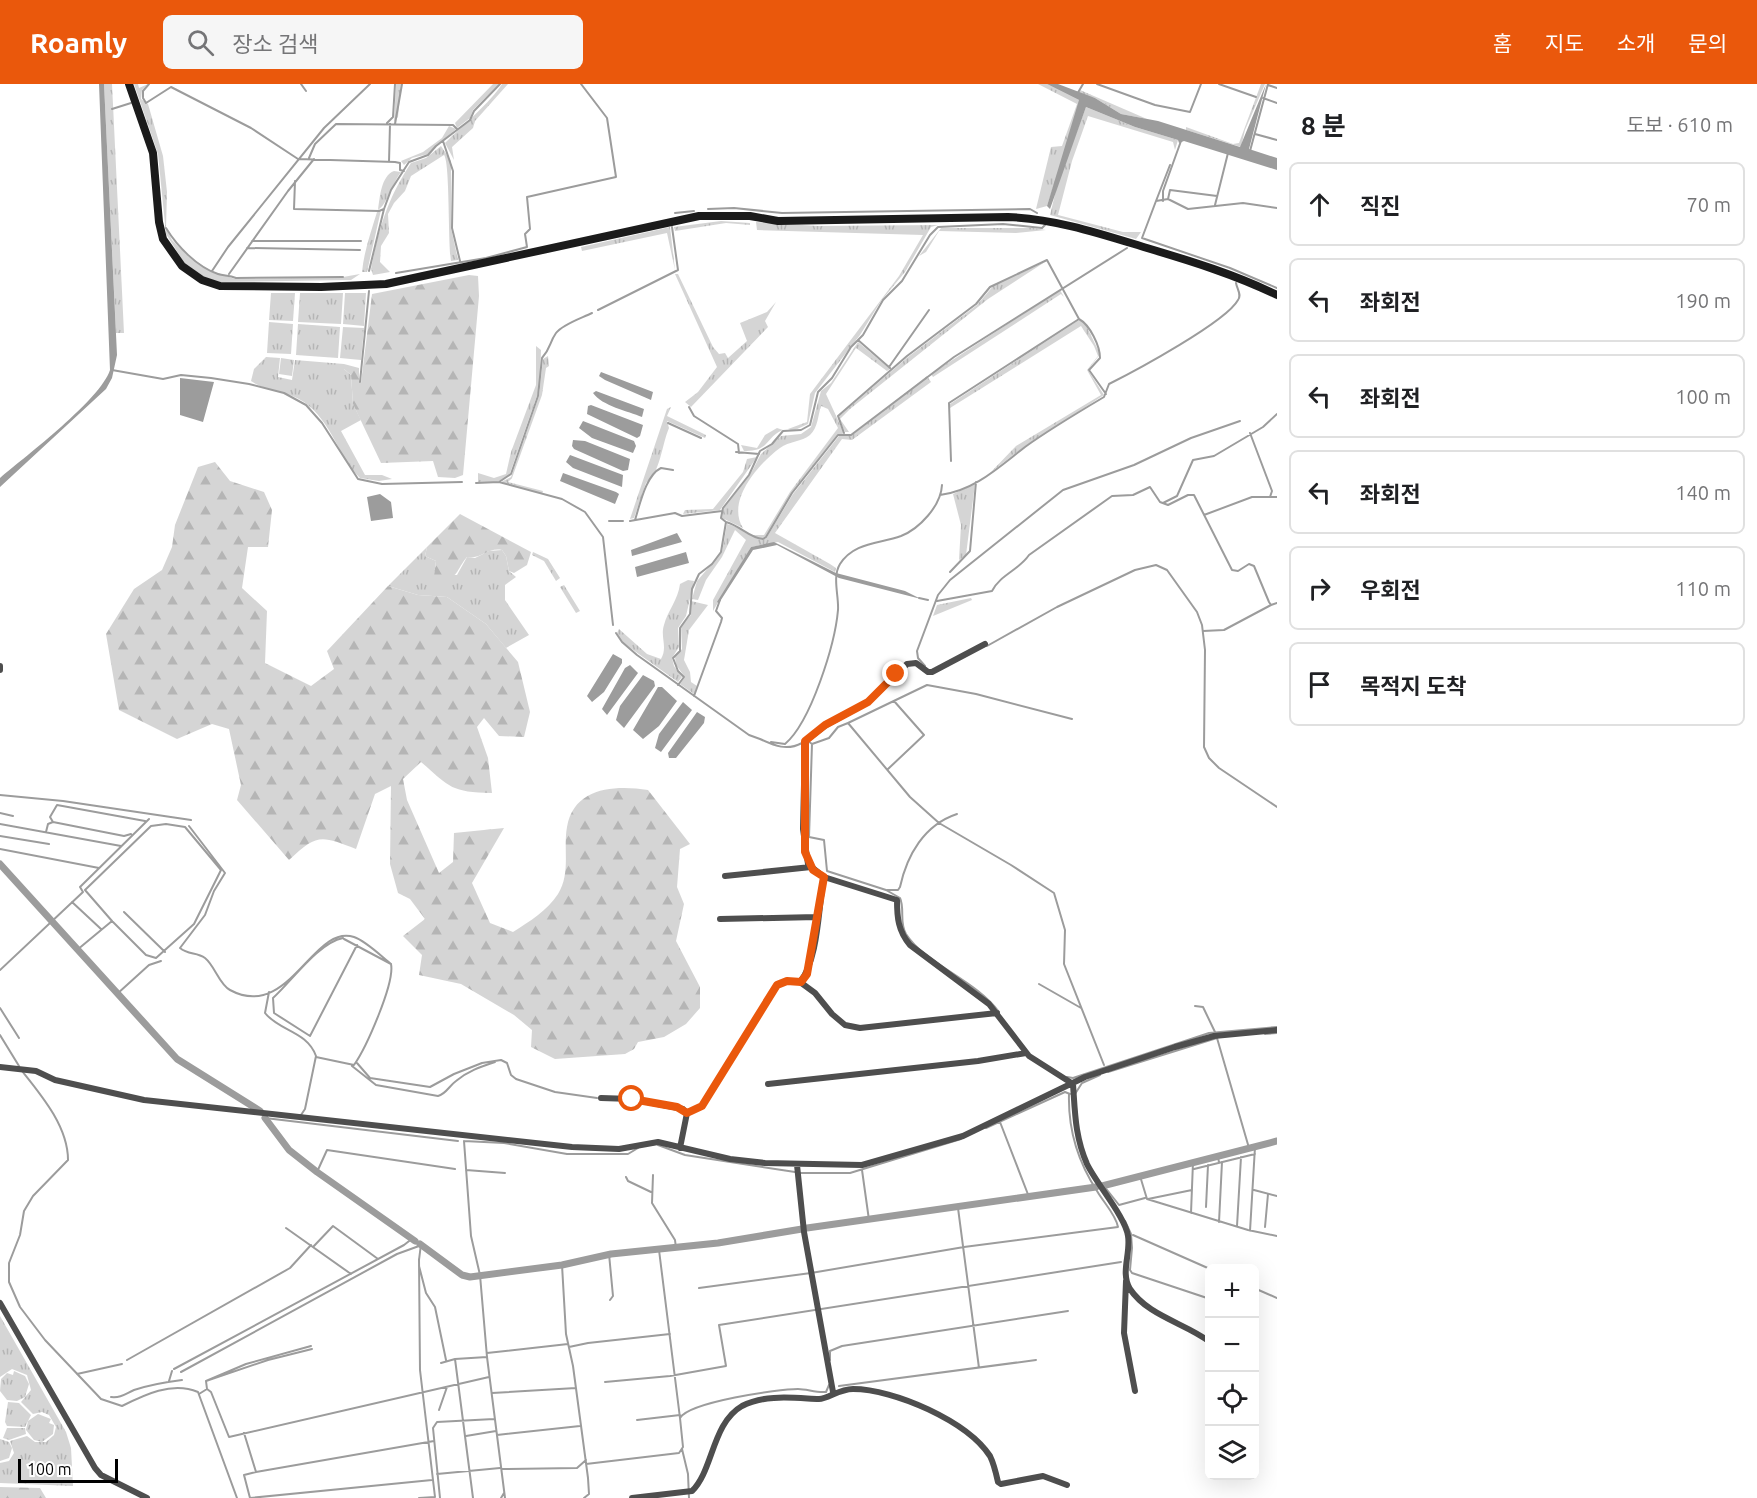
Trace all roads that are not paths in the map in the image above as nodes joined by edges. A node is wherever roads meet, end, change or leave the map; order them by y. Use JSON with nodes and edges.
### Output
{"nodes":[{"id":1,"x":129,"y":84,"type":"edge"},
{"id":2,"x":1277,"y":295,"type":"edge"},
{"id":3,"x":985,"y":644,"type":"dead end"},
{"id":4,"x":811,"y":867,"type":"junction"},
{"id":5,"x":725,"y":876,"type":"dead end"},
{"id":6,"x":824,"y":877,"type":"junction"},
{"id":7,"x":818,"y":917,"type":"junction"},
{"id":8,"x":720,"y":919,"type":"dead end"},
{"id":9,"x":801,"y":982,"type":"junction"},
{"id":10,"x":997,"y":1013,"type":"junction"},
{"id":11,"x":1277,"y":1030,"type":"edge"},
{"id":12,"x":1026,"y":1053,"type":"junction"},
{"id":13,"x":0,"y":1067,"type":"edge"},
{"id":14,"x":768,"y":1084,"type":"dead end"},
{"id":15,"x":1072,"y":1084,"type":"junction"},
{"id":16,"x":601,"y":1098,"type":"dead end"},
{"id":17,"x":687,"y":1113,"type":"junction"},
{"id":18,"x":680,"y":1148,"type":"junction"},
{"id":19,"x":797,"y":1165,"type":"junction"},
{"id":20,"x":1126,"y":1281,"type":"junction"},
{"id":21,"x":0,"y":1303,"type":"edge"},
{"id":22,"x":1205,"y":1339,"type":"edge"},
{"id":23,"x":1135,"y":1391,"type":"dead end"},
{"id":24,"x":833,"y":1392,"type":"junction"},
{"id":25,"x":1067,"y":1485,"type":"dead end"},
{"id":26,"x":147,"y":1498,"type":"edge"},
{"id":27,"x":632,"y":1498,"type":"edge"}],
"edges":[{"from":1,"to":2,"type":"street"},
{"from":3,"to":4,"type":"street"},
{"from":4,"to":5,"type":"street"},
{"from":4,"to":6,"type":"street"},
{"from":6,"to":7,"type":"street"},
{"from":6,"to":10,"type":"street"},
{"from":7,"to":8,"type":"street"},
{"from":7,"to":9,"type":"street"},
{"from":9,"to":10,"type":"street"},
{"from":9,"to":17,"type":"street"},
{"from":10,"to":12,"type":"street"},
{"from":11,"to":15,"type":"street"},
{"from":12,"to":14,"type":"street"},
{"from":12,"to":15,"type":"street"},
{"from":13,"to":18,"type":"street"},
{"from":15,"to":19,"type":"street"},
{"from":15,"to":20,"type":"street"},
{"from":16,"to":17,"type":"street"},
{"from":17,"to":18,"type":"street"},
{"from":18,"to":19,"type":"street"},
{"from":19,"to":24,"type":"street"},
{"from":20,"to":22,"type":"street"},
{"from":20,"to":23,"type":"street"},
{"from":21,"to":26,"type":"street"},
{"from":24,"to":25,"type":"street"},
{"from":24,"to":27,"type":"street"}]}
